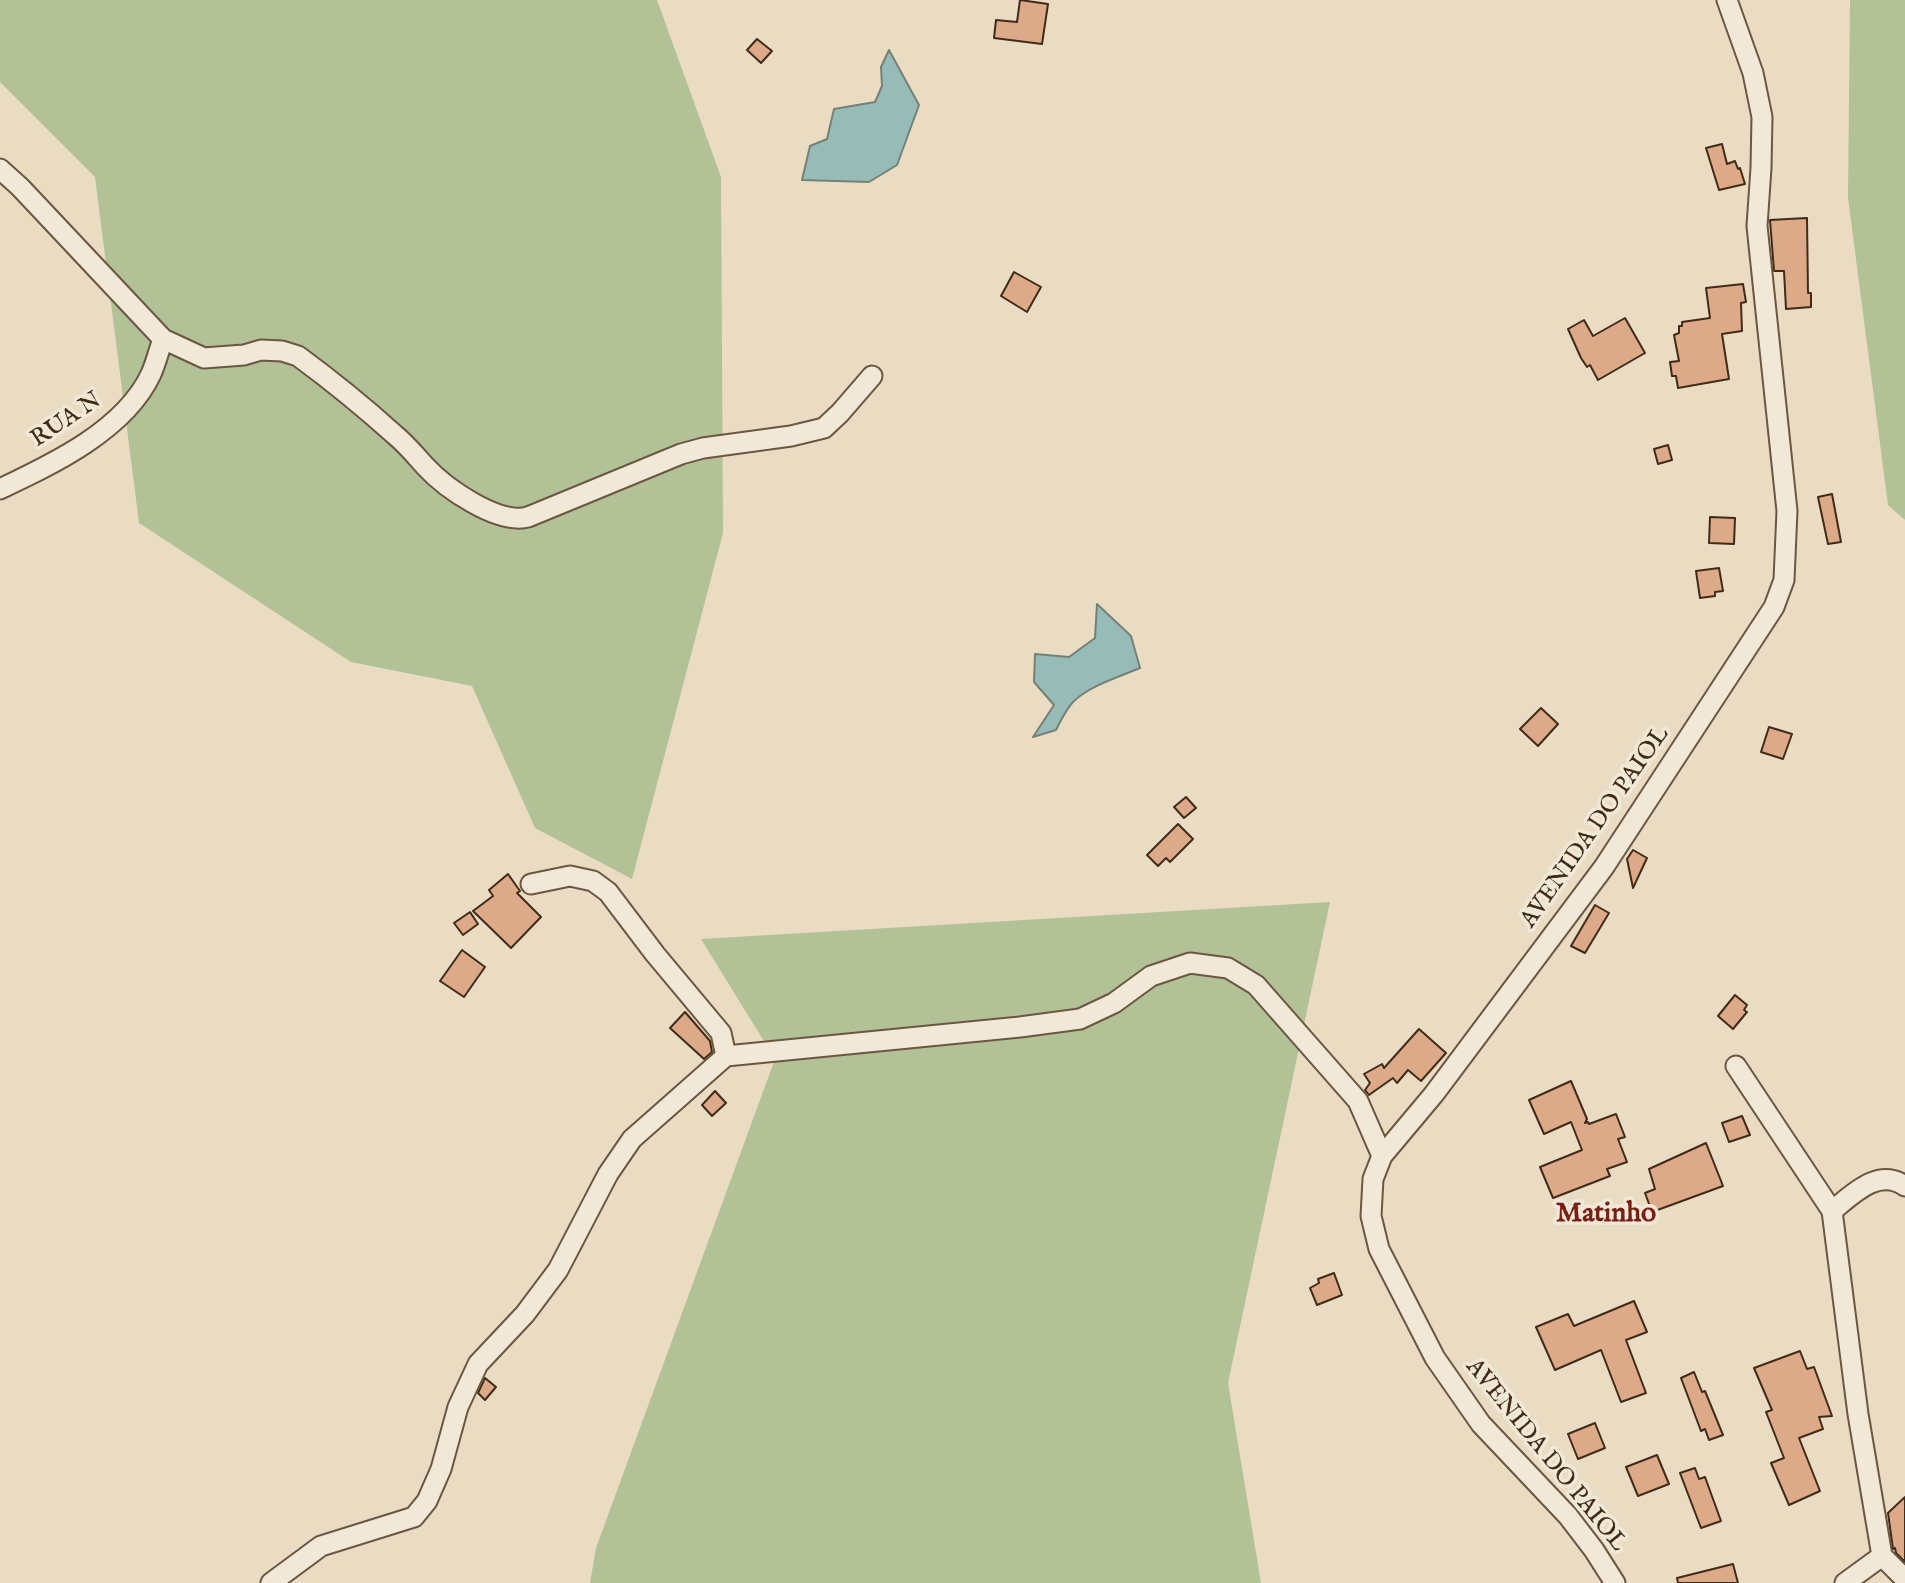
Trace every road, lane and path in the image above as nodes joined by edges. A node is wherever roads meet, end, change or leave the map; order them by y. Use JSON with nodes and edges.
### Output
{"nodes":[{"id":1,"x":1727,"y":0,"type":"edge"},
{"id":2,"x":0,"y":169,"type":"edge"},
{"id":3,"x":163,"y":339,"type":"junction"},
{"id":4,"x":872,"y":376,"type":"dead end"},
{"id":5,"x":0,"y":489,"type":"edge"},
{"id":6,"x":531,"y":884,"type":"dead end"},
{"id":7,"x":726,"y":1055,"type":"junction"},
{"id":8,"x":1736,"y":1066,"type":"dead end"},
{"id":9,"x":1382,"y":1156,"type":"junction"},
{"id":10,"x":1905,"y":1186,"type":"edge"},
{"id":11,"x":1832,"y":1211,"type":"junction"},
{"id":12,"x":1882,"y":1556,"type":"junction"},
{"id":13,"x":1905,"y":1579,"type":"edge"},
{"id":14,"x":271,"y":1583,"type":"edge"},
{"id":15,"x":1615,"y":1583,"type":"edge"},
{"id":16,"x":1845,"y":1583,"type":"edge"}],
"edges":[{"from":1,"to":9,"type":"street","name":"AVENIDA DO PAIOL"},
{"from":2,"to":3,"type":"street"},
{"from":3,"to":4,"type":"street"},
{"from":3,"to":5,"type":"street","name":"RUA N"},
{"from":6,"to":7,"type":"street"},
{"from":7,"to":9,"type":"street"},
{"from":7,"to":14,"type":"street"},
{"from":8,"to":11,"type":"street"},
{"from":9,"to":15,"type":"street","name":"AVENIDA DO PAIOL"},
{"from":10,"to":11,"type":"street"},
{"from":11,"to":12,"type":"street"},
{"from":12,"to":13,"type":"street"},
{"from":12,"to":16,"type":"street"}]}
